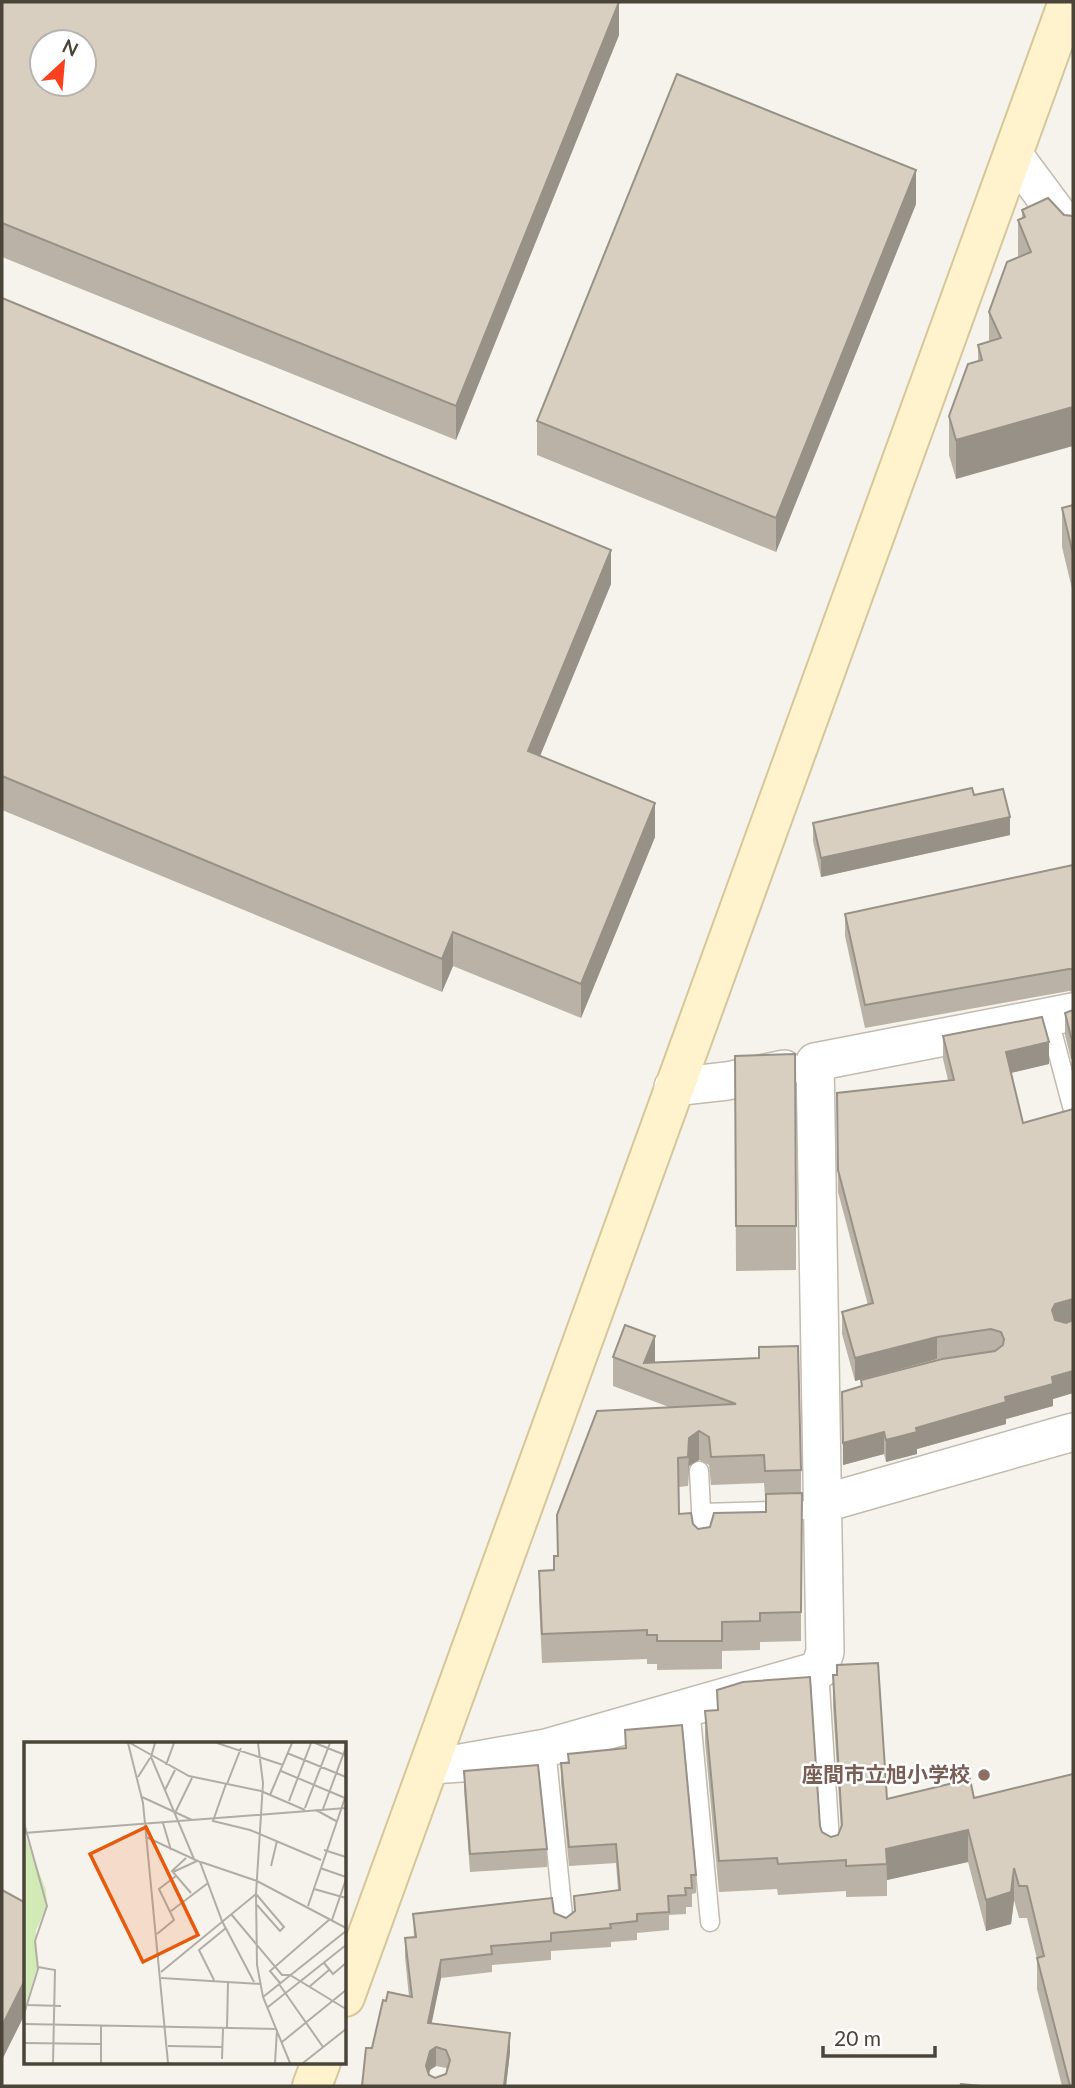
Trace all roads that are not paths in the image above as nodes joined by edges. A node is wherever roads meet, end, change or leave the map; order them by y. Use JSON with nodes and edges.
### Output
{"nodes":[{"id":1,"x":1068,"y":2,"type":"edge"},
{"id":2,"x":1013,"y":154,"type":"junction"},
{"id":3,"x":1073,"y":235,"type":"edge"},
{"id":4,"x":1060,"y":1014,"type":"edge"},
{"id":5,"x":816,"y":1062,"type":"junction"},
{"id":6,"x":673,"y":1087,"type":"junction"},
{"id":7,"x":1073,"y":1110,"type":"edge"},
{"id":8,"x":1073,"y":1432,"type":"edge"},
{"id":9,"x":699,"y":1471,"type":"dead end"},
{"id":10,"x":825,"y":1503,"type":"junction"},
{"id":11,"x":701,"y":1513,"type":"junction"},
{"id":12,"x":703,"y":1547,"type":"edge"},
{"id":13,"x":819,"y":1670,"type":"junction"},
{"id":14,"x":690,"y":1706,"type":"junction"},
{"id":15,"x":546,"y":1748,"type":"junction"},
{"id":16,"x":430,"y":1765,"type":"junction"},
{"id":17,"x":831,"y":1857,"type":"edge"},
{"id":18,"x":710,"y":1922,"type":"dead end"},
{"id":19,"x":564,"y":1926,"type":"edge"},
{"id":20,"x":346,"y":1994,"type":"edge"},
{"id":21,"x":320,"y":2064,"type":"edge"},
{"id":22,"x":312,"y":2086,"type":"edge"}],
"edges":[{"from":1,"to":2,"type":"street"},
{"from":2,"to":3,"type":"street"},
{"from":2,"to":6,"type":"street"},
{"from":4,"to":5,"type":"street"},
{"from":4,"to":7,"type":"lane"},
{"from":5,"to":6,"type":"street"},
{"from":5,"to":10,"type":"street"},
{"from":6,"to":16,"type":"street"},
{"from":8,"to":10,"type":"street"},
{"from":9,"to":11,"type":"lane"},
{"from":10,"to":11,"type":"lane"},
{"from":10,"to":13,"type":"street"},
{"from":11,"to":12,"type":"lane"},
{"from":13,"to":14,"type":"street"},
{"from":13,"to":17,"type":"lane"},
{"from":14,"to":15,"type":"street"},
{"from":14,"to":18,"type":"lane"},
{"from":15,"to":16,"type":"street"},
{"from":15,"to":19,"type":"lane"},
{"from":16,"to":20,"type":"street"},
{"from":21,"to":22,"type":"street"}]}
